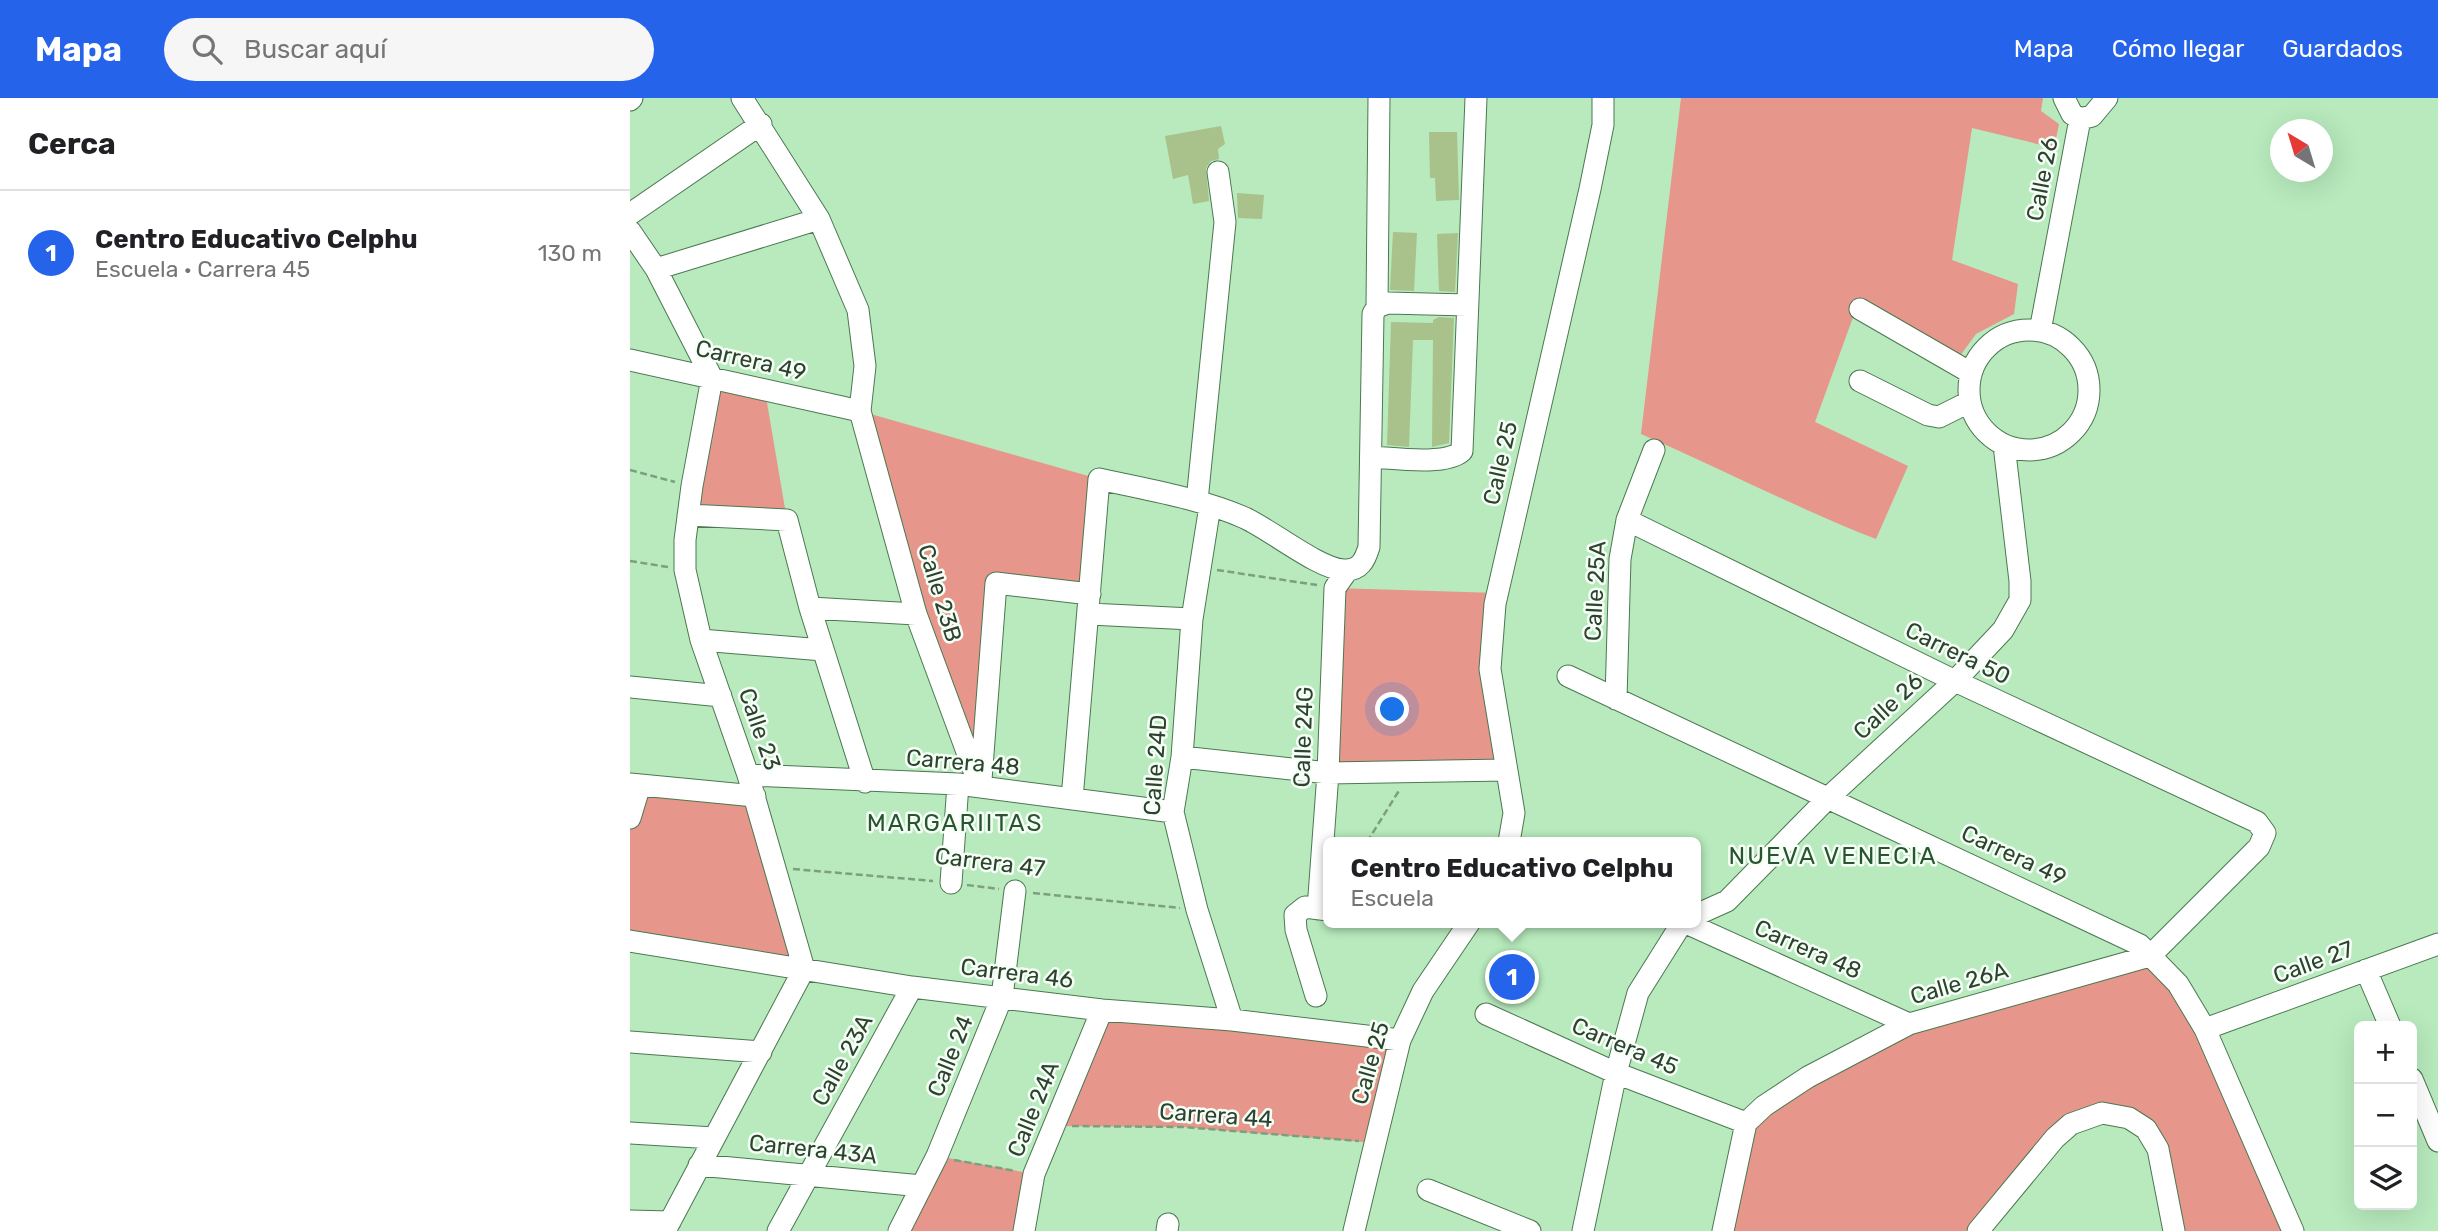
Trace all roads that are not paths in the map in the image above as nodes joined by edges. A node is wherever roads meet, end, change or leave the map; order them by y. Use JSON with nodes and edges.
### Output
{"nodes":[{"id":1,"x":742,"y":98,"type":"edge"},
{"id":2,"x":1380,"y":98,"type":"edge"},
{"id":3,"x":1476,"y":98,"type":"edge"},
{"id":4,"x":1603,"y":98,"type":"edge"},
{"id":5,"x":2064,"y":98,"type":"edge"},
{"id":6,"x":2107,"y":98,"type":"edge"},
{"id":7,"x":2080,"y":119,"type":"junction"},
{"id":8,"x":761,"y":124,"type":"junction"},
{"id":9,"x":1218,"y":172,"type":"dead end"},
{"id":10,"x":630,"y":214,"type":"edge"},
{"id":11,"x":819,"y":219,"type":"junction"},
{"id":12,"x":630,"y":231,"type":"edge"},
{"id":13,"x":656,"y":269,"type":"junction"},
{"id":14,"x":1467,"y":305,"type":"junction"},
{"id":15,"x":1377,"y":307,"type":"junction"},
{"id":16,"x":1860,"y":309,"type":"dead end"},
{"id":17,"x":2040,"y":331,"type":"junction"},
{"id":18,"x":630,"y":360,"type":"edge"},
{"id":19,"x":1971,"y":373,"type":"junction"},
{"id":20,"x":712,"y":378,"type":"junction"},
{"id":21,"x":1860,"y":381,"type":"dead end"},
{"id":22,"x":1969,"y":402,"type":"junction"},
{"id":23,"x":860,"y":411,"type":"junction"},
{"id":24,"x":2004,"y":445,"type":"junction"},
{"id":25,"x":1654,"y":450,"type":"dead end"},
{"id":26,"x":1371,"y":457,"type":"junction"},
{"id":27,"x":1204,"y":504,"type":"junction"},
{"id":28,"x":688,"y":515,"type":"junction"},
{"id":29,"x":1627,"y":520,"type":"junction"},
{"id":30,"x":1341,"y":579,"type":"junction"},
{"id":31,"x":1089,"y":604,"type":"junction"},
{"id":32,"x":810,"y":608,"type":"junction"},
{"id":33,"x":916,"y":614,"type":"junction"},
{"id":34,"x":1192,"y":620,"type":"junction"},
{"id":35,"x":701,"y":639,"type":"junction"},
{"id":36,"x":823,"y":650,"type":"junction"},
{"id":37,"x":1568,"y":676,"type":"dead end"},
{"id":38,"x":1955,"y":681,"type":"junction"},
{"id":39,"x":630,"y":687,"type":"edge"},
{"id":40,"x":722,"y":696,"type":"junction"},
{"id":41,"x":1616,"y":698,"type":"junction"},
{"id":42,"x":1182,"y":757,"type":"junction"},
{"id":43,"x":1506,"y":770,"type":"junction"},
{"id":44,"x":1328,"y":773,"type":"junction"},
{"id":45,"x":748,"y":775,"type":"junction"},
{"id":46,"x":865,"y":782,"type":"junction"},
{"id":47,"x":958,"y":784,"type":"junction"},
{"id":48,"x":635,"y":785,"type":"edge"},
{"id":49,"x":980,"y":787,"type":"junction"},
{"id":50,"x":755,"y":796,"type":"junction"},
{"id":51,"x":1829,"y":797,"type":"junction"},
{"id":52,"x":1072,"y":799,"type":"junction"},
{"id":53,"x":1173,"y":812,"type":"junction"},
{"id":54,"x":630,"y":818,"type":"edge"},
{"id":55,"x":2265,"y":833,"type":"joint"},
{"id":56,"x":1510,"y":837,"type":"edge"},
{"id":57,"x":951,"y":883,"type":"road end"},
{"id":58,"x":1015,"y":891,"type":"road end"},
{"id":59,"x":1315,"y":910,"type":"edge"},
{"id":60,"x":1701,"y":913,"type":"edge"},
{"id":61,"x":1466,"y":928,"type":"edge"},
{"id":62,"x":1681,"y":928,"type":"edge"},
{"id":63,"x":1695,"y":928,"type":"edge"},
{"id":64,"x":630,"y":941,"type":"edge"},
{"id":65,"x":2438,"y":944,"type":"edge"},
{"id":66,"x":2150,"y":956,"type":"junction"},
{"id":67,"x":804,"y":969,"type":"junction"},
{"id":68,"x":2366,"y":970,"type":"junction"},
{"id":69,"x":912,"y":987,"type":"junction"},
{"id":70,"x":1316,"y":996,"type":"dead end"},
{"id":71,"x":1002,"y":997,"type":"junction"},
{"id":72,"x":1102,"y":1010,"type":"junction"},
{"id":73,"x":1486,"y":1014,"type":"dead end"},
{"id":74,"x":1232,"y":1020,"type":"junction"},
{"id":75,"x":2388,"y":1021,"type":"edge"},
{"id":76,"x":1909,"y":1024,"type":"junction"},
{"id":77,"x":2205,"y":1029,"type":"junction"},
{"id":78,"x":1400,"y":1040,"type":"junction"},
{"id":79,"x":630,"y":1042,"type":"edge"},
{"id":80,"x":761,"y":1052,"type":"junction"},
{"id":81,"x":1616,"y":1073,"type":"junction"},
{"id":82,"x":2414,"y":1084,"type":"edge"},
{"id":83,"x":1746,"y":1124,"type":"junction"},
{"id":84,"x":630,"y":1133,"type":"edge"},
{"id":85,"x":714,"y":1138,"type":"junction"},
{"id":86,"x":2438,"y":1141,"type":"edge"},
{"id":87,"x":699,"y":1165,"type":"junction"},
{"id":88,"x":809,"y":1175,"type":"junction"},
{"id":89,"x":922,"y":1186,"type":"junction"},
{"id":90,"x":1428,"y":1190,"type":"dead end"},
{"id":91,"x":630,"y":1221,"type":"edge"},
{"id":92,"x":1496,"y":1224,"type":"edge"},
{"id":93,"x":667,"y":1227,"type":"edge"},
{"id":94,"x":778,"y":1231,"type":"edge"},
{"id":95,"x":899,"y":1231,"type":"edge"},
{"id":96,"x":1024,"y":1231,"type":"edge"},
{"id":97,"x":1354,"y":1231,"type":"edge"},
{"id":98,"x":1530,"y":1231,"type":"edge"},
{"id":99,"x":1583,"y":1231,"type":"edge"},
{"id":100,"x":1723,"y":1231,"type":"edge"},
{"id":101,"x":1978,"y":1231,"type":"edge"},
{"id":102,"x":2174,"y":1231,"type":"edge"},
{"id":103,"x":2293,"y":1231,"type":"edge"}],
"edges":[{"from":1,"to":8,"type":"street"},
{"from":2,"to":15,"type":"street"},
{"from":3,"to":14,"type":"street"},
{"from":4,"to":43,"type":"street","name":"Calle 25"},
{"from":5,"to":7,"type":"street","name":"Calle 26"},
{"from":6,"to":7,"type":"street","name":"Calle 26"},
{"from":7,"to":17,"type":"street","name":"Calle 26"},
{"from":8,"to":10,"type":"street"},
{"from":8,"to":11,"type":"street"},
{"from":9,"to":27,"type":"street","name":"Calle 24D"},
{"from":11,"to":13,"type":"street"},
{"from":11,"to":23,"type":"street"},
{"from":12,"to":13,"type":"street"},
{"from":13,"to":20,"type":"street"},
{"from":14,"to":15,"type":"street"},
{"from":14,"to":26,"type":"street"},
{"from":15,"to":26,"type":"street"},
{"from":16,"to":19,"type":"street"},
{"from":17,"to":19,"type":"street"},
{"from":17,"to":24,"type":"street"},
{"from":18,"to":20,"type":"street","name":"Carrera 49"},
{"from":19,"to":22,"type":"street"},
{"from":20,"to":23,"type":"street","name":"Carrera 49"},
{"from":20,"to":28,"type":"street","name":"Calle 23"},
{"from":21,"to":22,"type":"street"},
{"from":22,"to":24,"type":"street"},
{"from":23,"to":33,"type":"street","name":"Calle 23B"},
{"from":24,"to":38,"type":"street","name":"Calle 26"},
{"from":25,"to":29,"type":"street","name":"Calle 25A"},
{"from":26,"to":30,"type":"street"},
{"from":27,"to":30,"type":"street"},
{"from":27,"to":31,"type":"street"},
{"from":27,"to":34,"type":"street","name":"Calle 24D"},
{"from":28,"to":32,"type":"street"},
{"from":28,"to":35,"type":"street","name":"Calle 23"},
{"from":29,"to":38,"type":"street","name":"Carrera 50"},
{"from":29,"to":41,"type":"street","name":"Calle 25A"},
{"from":30,"to":44,"type":"street","name":"Calle 24G"},
{"from":31,"to":34,"type":"street"},
{"from":31,"to":49,"type":"street"},
{"from":31,"to":52,"type":"street"},
{"from":32,"to":33,"type":"street"},
{"from":32,"to":36,"type":"street"},
{"from":33,"to":49,"type":"street","name":"Calle 23B"},
{"from":34,"to":42,"type":"street","name":"Calle 24D"},
{"from":35,"to":36,"type":"street"},
{"from":35,"to":40,"type":"street","name":"Calle 23"},
{"from":36,"to":46,"type":"street"},
{"from":37,"to":41,"type":"street","name":"Carrera 49"},
{"from":38,"to":51,"type":"street","name":"Calle 26"},
{"from":38,"to":55,"type":"street","name":"Carrera 50"},
{"from":39,"to":40,"type":"street"},
{"from":40,"to":45,"type":"street","name":"Calle 23"},
{"from":41,"to":51,"type":"street","name":"Carrera 49"},
{"from":42,"to":44,"type":"street"},
{"from":42,"to":53,"type":"street","name":"Calle 24D"},
{"from":43,"to":44,"type":"street"},
{"from":43,"to":56,"type":"street","name":"Calle 25"},
{"from":44,"to":59,"type":"street","name":"Calle 24G"},
{"from":45,"to":46,"type":"street","name":"Carrera 48"},
{"from":45,"to":50,"type":"street","name":"Calle 23"},
{"from":46,"to":47,"type":"street","name":"Carrera 48"},
{"from":47,"to":49,"type":"street","name":"Carrera 48"},
{"from":47,"to":57,"type":"street"},
{"from":48,"to":50,"type":"street"},
{"from":48,"to":54,"type":"street"},
{"from":49,"to":52,"type":"street","name":"Carrera 48"},
{"from":50,"to":67,"type":"street","name":"Calle 23"},
{"from":51,"to":60,"type":"street","name":"Calle 26"},
{"from":51,"to":66,"type":"street","name":"Carrera 49"},
{"from":52,"to":53,"type":"street","name":"Carrera 48"},
{"from":53,"to":74,"type":"street","name":"Calle 24D"},
{"from":55,"to":66,"type":"street","name":"Calle 26A"},
{"from":58,"to":71,"type":"street","name":"Calle 24"},
{"from":59,"to":70,"type":"street","name":"Calle 24G"},
{"from":61,"to":78,"type":"street","name":"Calle 25"},
{"from":62,"to":81,"type":"street"},
{"from":63,"to":76,"type":"street","name":"Carrera 48"},
{"from":64,"to":67,"type":"street","name":"Carrera 46"},
{"from":65,"to":68,"type":"street","name":"Calle 27"},
{"from":66,"to":76,"type":"street","name":"Calle 26A"},
{"from":66,"to":77,"type":"street","name":"Carrera 49"},
{"from":67,"to":69,"type":"street","name":"Carrera 46"},
{"from":67,"to":80,"type":"street"},
{"from":68,"to":75,"type":"street"},
{"from":68,"to":77,"type":"street","name":"Calle 27"},
{"from":69,"to":71,"type":"street","name":"Carrera 46"},
{"from":69,"to":88,"type":"street","name":"Calle 23A"},
{"from":71,"to":72,"type":"street","name":"Carrera 46"},
{"from":71,"to":89,"type":"street","name":"Calle 24"},
{"from":72,"to":74,"type":"street","name":"Carrera 46"},
{"from":72,"to":96,"type":"street","name":"Calle 24A"},
{"from":73,"to":81,"type":"street","name":"Carrera 45"},
{"from":74,"to":78,"type":"street","name":"Carrera 46"},
{"from":76,"to":83,"type":"street","name":"Calle 26A"},
{"from":77,"to":103,"type":"street","name":"Carrera 49"},
{"from":78,"to":97,"type":"street","name":"Calle 25"},
{"from":79,"to":80,"type":"street"},
{"from":80,"to":85,"type":"street"},
{"from":81,"to":83,"type":"street","name":"Carrera 45"},
{"from":81,"to":99,"type":"street"},
{"from":82,"to":86,"type":"street"},
{"from":83,"to":100,"type":"street"},
{"from":84,"to":85,"type":"street"},
{"from":85,"to":87,"type":"street"},
{"from":87,"to":88,"type":"street","name":"Carrera 43A"},
{"from":87,"to":93,"type":"street"},
{"from":88,"to":89,"type":"street","name":"Carrera 43A"},
{"from":88,"to":94,"type":"street","name":"Calle 23A"},
{"from":89,"to":95,"type":"street","name":"Calle 24"},
{"from":90,"to":92,"type":"street"},
{"from":91,"to":93,"type":"street"},
{"from":92,"to":98,"type":"street"},
{"from":101,"to":102,"type":"street"}]}
